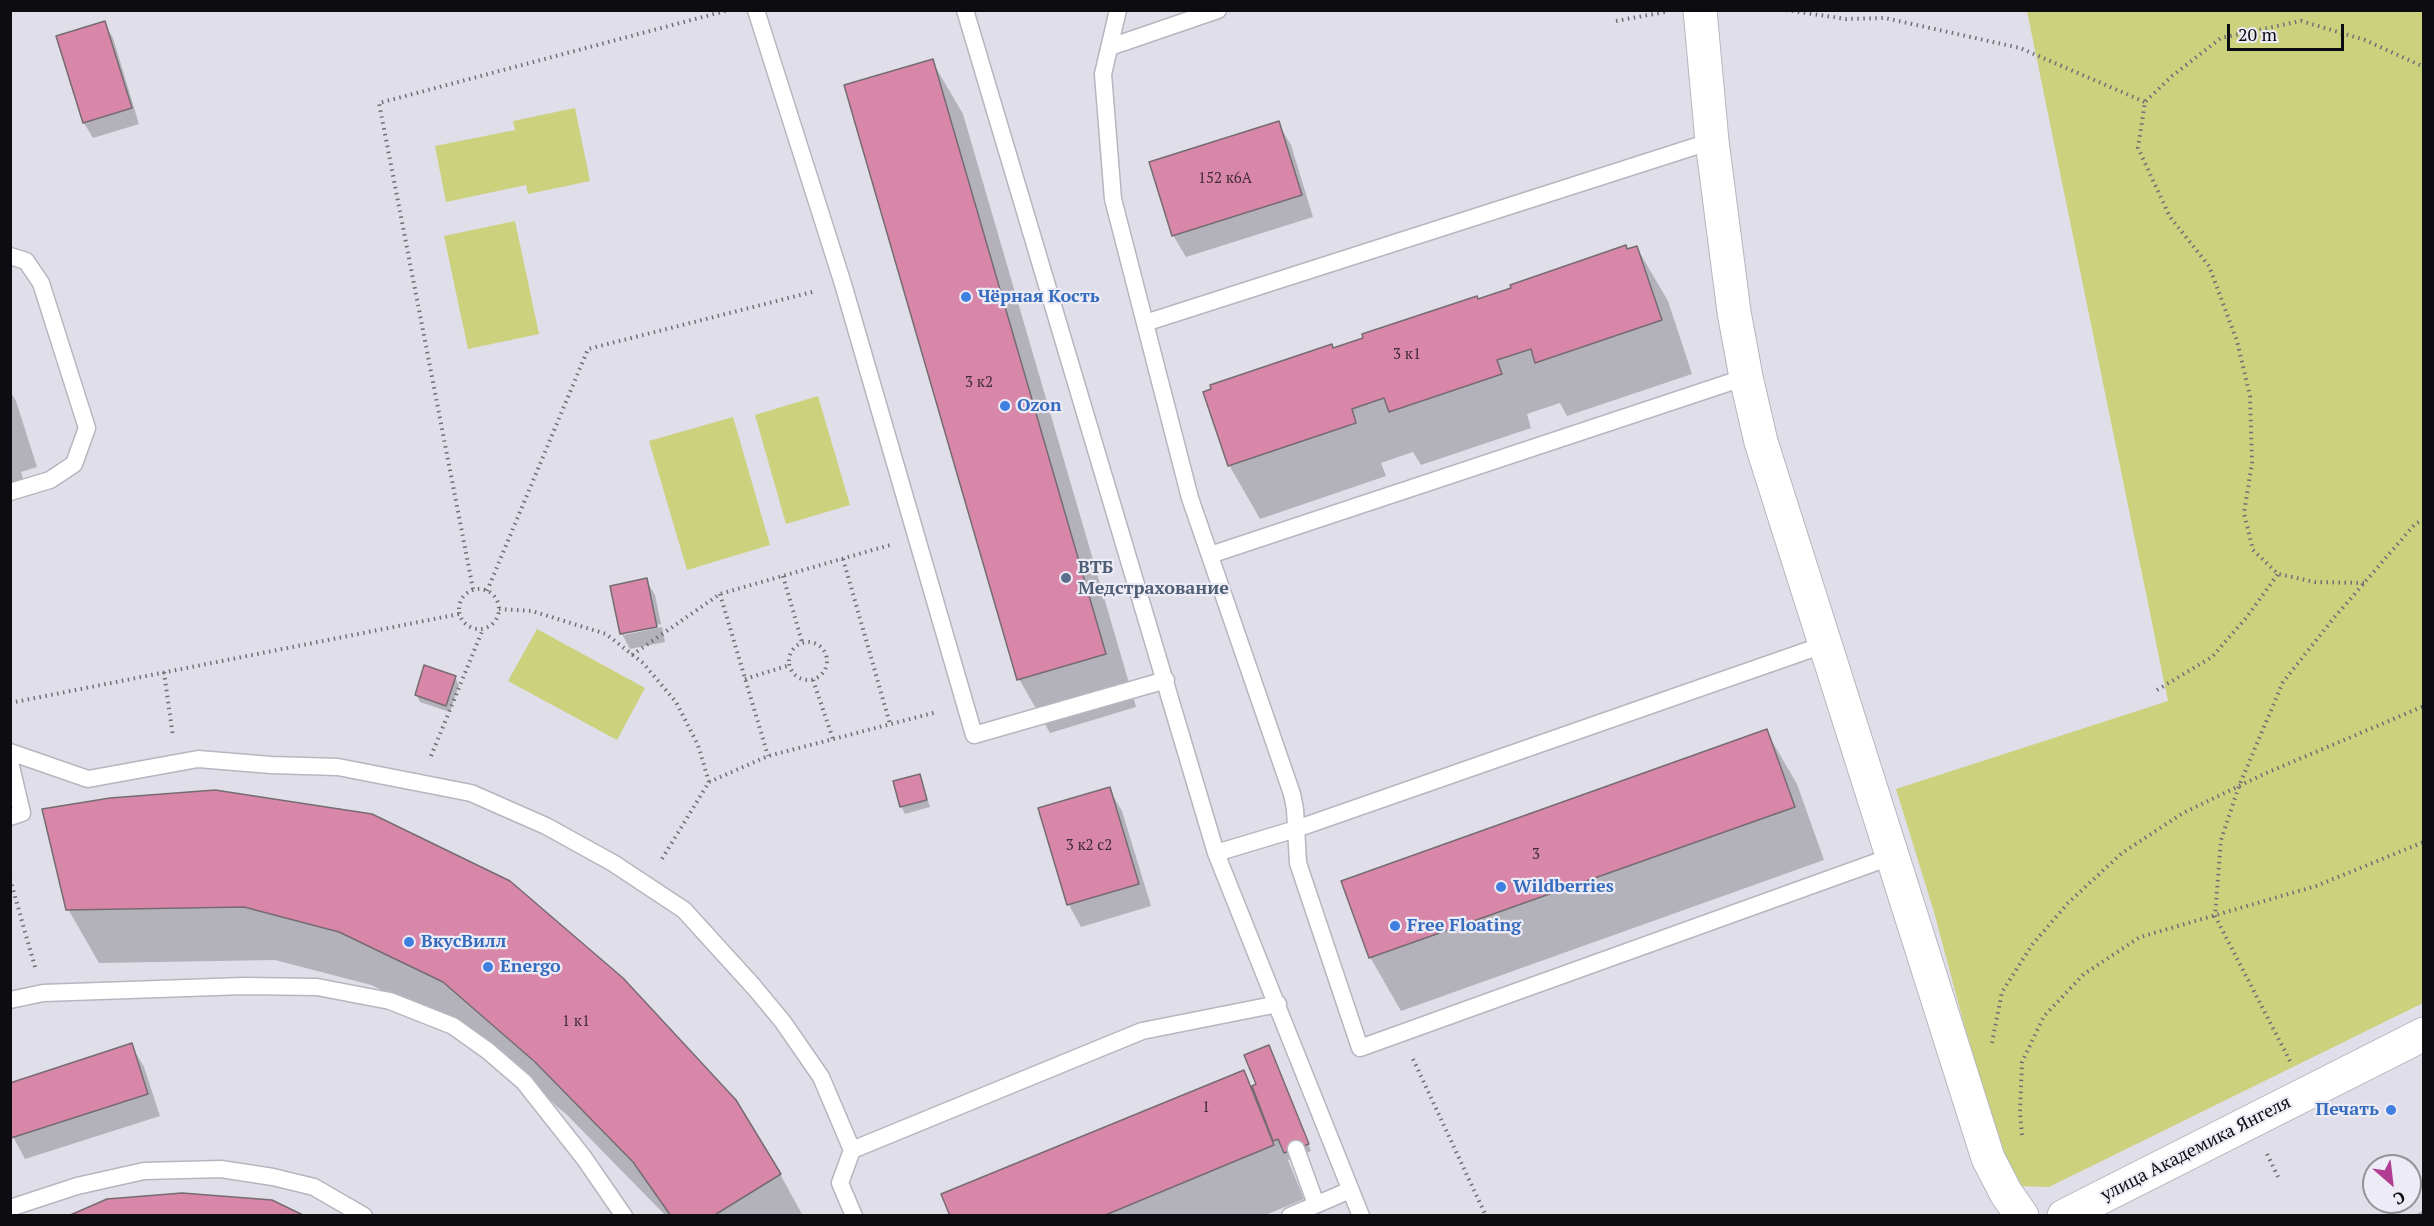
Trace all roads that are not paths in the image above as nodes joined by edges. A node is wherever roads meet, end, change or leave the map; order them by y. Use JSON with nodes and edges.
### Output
{"nodes":[{"id":1,"x":756,"y":10,"type":"edge"},
{"id":2,"x":965,"y":10,"type":"edge"},
{"id":3,"x":1118,"y":10,"type":"edge"},
{"id":4,"x":1218,"y":10,"type":"edge"},
{"id":5,"x":1700,"y":10,"type":"edge"},
{"id":6,"x":1110,"y":47,"type":"junction"},
{"id":7,"x":1712,"y":141,"type":"junction"},
{"id":8,"x":10,"y":256,"type":"edge"},
{"id":9,"x":1145,"y":323,"type":"junction"},
{"id":10,"x":1746,"y":377,"type":"junction"},
{"id":11,"x":10,"y":492,"type":"edge"},
{"id":12,"x":1210,"y":555,"type":"junction"},
{"id":13,"x":1826,"y":644,"type":"junction"},
{"id":14,"x":1166,"y":680,"type":"junction"},
{"id":15,"x":10,"y":752,"type":"edge"},
{"id":16,"x":10,"y":762,"type":"edge"},
{"id":17,"x":10,"y":817,"type":"edge"},
{"id":18,"x":1296,"y":829,"type":"junction"},
{"id":19,"x":1216,"y":853,"type":"junction"},
{"id":20,"x":1893,"y":856,"type":"junction"},
{"id":21,"x":10,"y":1000,"type":"edge"},
{"id":22,"x":1278,"y":1004,"type":"junction"},
{"id":23,"x":2424,"y":1034,"type":"edge"},
{"id":24,"x":1296,"y":1149,"type":"dead end"},
{"id":25,"x":852,"y":1150,"type":"junction"},
{"id":26,"x":1350,"y":1190,"type":"junction"},
{"id":27,"x":1317,"y":1204,"type":"junction"},
{"id":28,"x":10,"y":1208,"type":"edge"},
{"id":29,"x":364,"y":1215,"type":"edge"},
{"id":30,"x":624,"y":1215,"type":"edge"},
{"id":31,"x":855,"y":1215,"type":"edge"},
{"id":32,"x":1290,"y":1215,"type":"edge"},
{"id":33,"x":1361,"y":1215,"type":"edge"},
{"id":34,"x":2022,"y":1215,"type":"edge"},
{"id":35,"x":2064,"y":1215,"type":"edge"}],
"edges":[{"from":1,"to":14,"type":"lane"},
{"from":2,"to":14,"type":"lane"},
{"from":3,"to":6,"type":"lane"},
{"from":4,"to":6,"type":"lane"},
{"from":5,"to":7,"type":"street"},
{"from":6,"to":9,"type":"lane"},
{"from":7,"to":9,"type":"lane"},
{"from":7,"to":10,"type":"street"},
{"from":8,"to":11,"type":"lane"},
{"from":9,"to":12,"type":"lane"},
{"from":10,"to":12,"type":"lane"},
{"from":10,"to":13,"type":"street"},
{"from":12,"to":18,"type":"lane"},
{"from":13,"to":18,"type":"lane"},
{"from":13,"to":20,"type":"street"},
{"from":14,"to":19,"type":"lane"},
{"from":15,"to":25,"type":"lane"},
{"from":16,"to":17,"type":"lane"},
{"from":18,"to":19,"type":"lane"},
{"from":18,"to":20,"type":"lane"},
{"from":19,"to":22,"type":"lane"},
{"from":20,"to":34,"type":"street"},
{"from":21,"to":30,"type":"lane"},
{"from":22,"to":25,"type":"lane"},
{"from":22,"to":26,"type":"lane"},
{"from":23,"to":35,"type":"street","name":"улица Академика Янгеля"},
{"from":24,"to":27,"type":"lane"},
{"from":25,"to":31,"type":"lane"},
{"from":26,"to":27,"type":"lane"},
{"from":26,"to":33,"type":"lane"},
{"from":27,"to":32,"type":"lane"},
{"from":28,"to":29,"type":"lane"}]}
